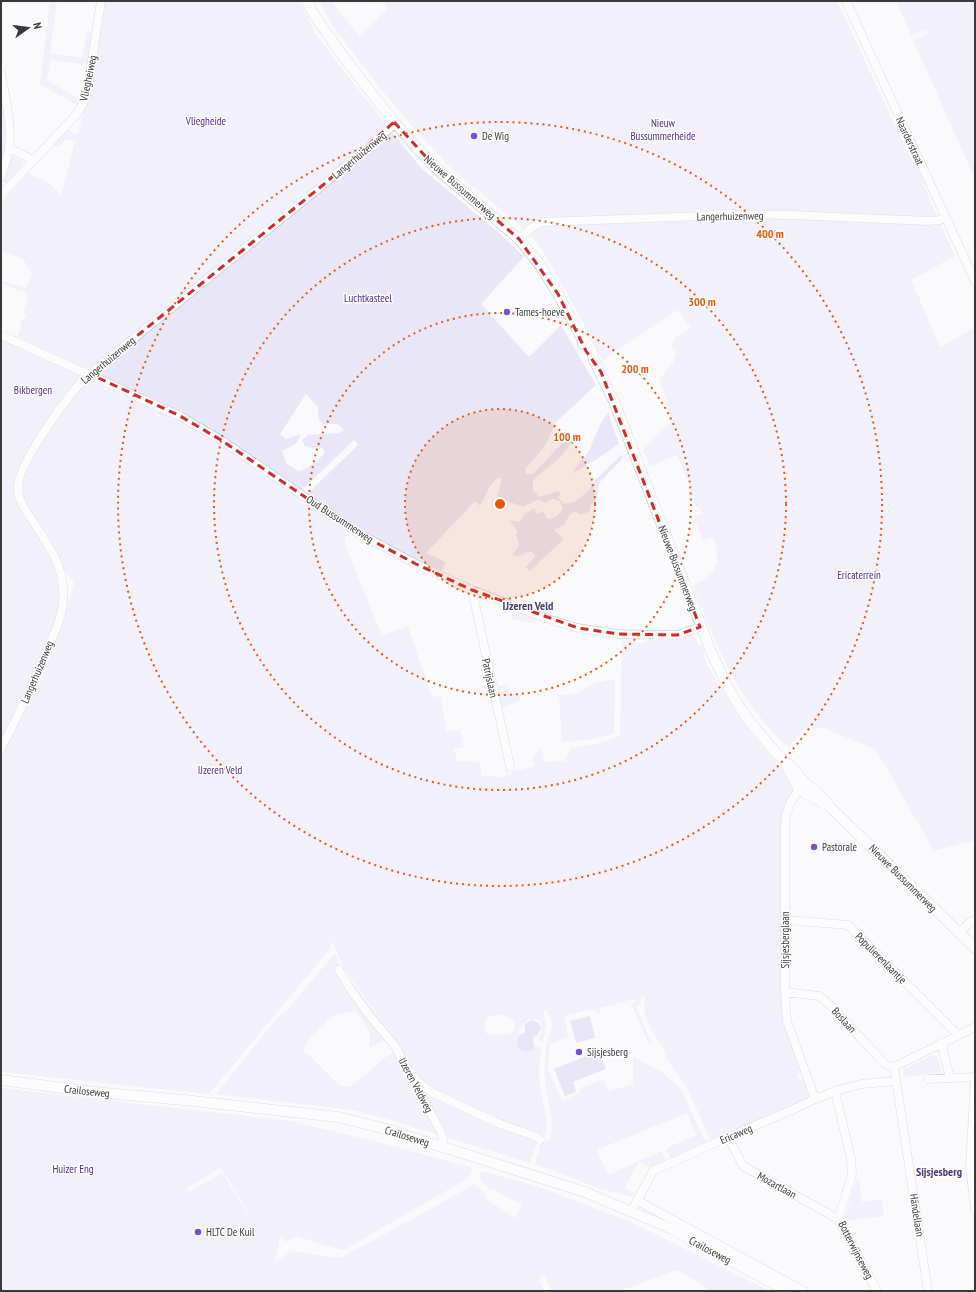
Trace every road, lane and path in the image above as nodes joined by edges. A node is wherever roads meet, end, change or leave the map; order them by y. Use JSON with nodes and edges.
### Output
{"nodes":[{"id":1,"x":101,"y":1,"type":"edge"},
{"id":2,"x":307,"y":1,"type":"edge"},
{"id":3,"x":846,"y":1,"type":"edge"},
{"id":4,"x":1,"y":73,"type":"edge"},
{"id":5,"x":394,"y":122,"type":"junction"},
{"id":6,"x":9,"y":148,"type":"junction"},
{"id":7,"x":33,"y":160,"type":"junction"},
{"id":8,"x":1,"y":177,"type":"edge"},
{"id":9,"x":1,"y":195,"type":"edge"},
{"id":10,"x":946,"y":218,"type":"junction"},
{"id":11,"x":519,"y":239,"type":"junction"},
{"id":12,"x":975,"y":281,"type":"edge"},
{"id":13,"x":1,"y":335,"type":"edge"},
{"id":14,"x":90,"y":374,"type":"junction"},
{"id":15,"x":472,"y":590,"type":"junction"},
{"id":16,"x":700,"y":627,"type":"junction"},
{"id":17,"x":1,"y":748,"type":"edge"},
{"id":18,"x":510,"y":766,"type":"dead end"},
{"id":19,"x":803,"y":787,"type":"junction"},
{"id":20,"x":786,"y":920,"type":"junction"},
{"id":21,"x":975,"y":920,"type":"edge"},
{"id":22,"x":959,"y":933,"type":"junction"},
{"id":23,"x":975,"y":948,"type":"edge"},
{"id":24,"x":339,"y":970,"type":"dead end"},
{"id":25,"x":785,"y":992,"type":"junction"},
{"id":26,"x":975,"y":1026,"type":"edge"},
{"id":27,"x":958,"y":1035,"type":"junction"},
{"id":28,"x":941,"y":1043,"type":"junction"},
{"id":29,"x":894,"y":1067,"type":"junction"},
{"id":30,"x":975,"y":1077,"type":"edge"},
{"id":31,"x":950,"y":1078,"type":"junction"},
{"id":32,"x":928,"y":1079,"type":"dead end"},
{"id":33,"x":1,"y":1080,"type":"edge"},
{"id":34,"x":416,"y":1080,"type":"junction"},
{"id":35,"x":896,"y":1081,"type":"junction"},
{"id":36,"x":835,"y":1091,"type":"junction"},
{"id":37,"x":815,"y":1099,"type":"junction"},
{"id":38,"x":728,"y":1137,"type":"junction"},
{"id":39,"x":540,"y":1140,"type":"dead end"},
{"id":40,"x":442,"y":1146,"type":"junction"},
{"id":41,"x":638,"y":1201,"type":"junction"},
{"id":42,"x":975,"y":1209,"type":"edge"},
{"id":43,"x":631,"y":1212,"type":"junction"},
{"id":44,"x":838,"y":1220,"type":"junction"},
{"id":45,"x":786,"y":1291,"type":"edge"},
{"id":46,"x":804,"y":1291,"type":"edge"},
{"id":47,"x":876,"y":1291,"type":"edge"},
{"id":48,"x":928,"y":1291,"type":"edge"}],
"edges":[{"from":1,"to":7,"type":"street","name":"Vliegheiweg"},
{"from":2,"to":5,"type":"main road","name":"Nieuwe Bussummerweg"},
{"from":3,"to":10,"type":"street","name":"Naarderstraat"},
{"from":4,"to":6,"type":"street"},
{"from":5,"to":11,"type":"main road","name":"Nieuwe Bussummerweg"},
{"from":5,"to":14,"type":"street","name":"Langerhuizenweg"},
{"from":6,"to":7,"type":"street"},
{"from":6,"to":8,"type":"street"},
{"from":7,"to":9,"type":"street","name":"Vliegheiweg"},
{"from":10,"to":11,"type":"street","name":"Langerhuizenweg"},
{"from":10,"to":12,"type":"street","name":"Naarderstraat"},
{"from":11,"to":16,"type":"main road","name":"Nieuwe Bussummerweg"},
{"from":13,"to":14,"type":"street","name":"Oud Bussummerweg"},
{"from":14,"to":15,"type":"street","name":"Oud Bussummerweg"},
{"from":14,"to":17,"type":"street","name":"Langerhuizenweg"},
{"from":15,"to":16,"type":"street","name":"Oud Bussummerweg"},
{"from":15,"to":18,"type":"street","name":"Patrijslaan"},
{"from":16,"to":19,"type":"main road","name":"Nieuwe Bussummerweg"},
{"from":19,"to":20,"type":"street","name":"Sijsjesberglaan"},
{"from":19,"to":22,"type":"main road","name":"Nieuwe Bussummerweg"},
{"from":20,"to":25,"type":"street","name":"Sijsjesberglaan"},
{"from":20,"to":27,"type":"street","name":"Populierenlaantje"},
{"from":21,"to":22,"type":"street"},
{"from":22,"to":23,"type":"main road","name":"Nieuwe Bussummerweg"},
{"from":24,"to":34,"type":"street","name":"IJzeren Veldweg"},
{"from":25,"to":29,"type":"street","name":"Boslaan"},
{"from":25,"to":37,"type":"street","name":"Sijsjesberglaan"},
{"from":26,"to":27,"type":"street"},
{"from":27,"to":28,"type":"street"},
{"from":28,"to":29,"type":"street"},
{"from":28,"to":31,"type":"street"},
{"from":29,"to":35,"type":"street","name":"Händellaan"},
{"from":30,"to":31,"type":"street"},
{"from":30,"to":42,"type":"street"},
{"from":31,"to":32,"type":"street"},
{"from":33,"to":40,"type":"main road","name":"Crailoseweg"},
{"from":34,"to":39,"type":"street"},
{"from":34,"to":40,"type":"street","name":"IJzeren Veldweg"},
{"from":35,"to":36,"type":"street","name":"Ericaweg"},
{"from":35,"to":48,"type":"street","name":"Händellaan"},
{"from":36,"to":37,"type":"street","name":"Ericaweg"},
{"from":36,"to":44,"type":"street","name":"Botterwijnseweg"},
{"from":37,"to":38,"type":"street","name":"Ericaweg"},
{"from":38,"to":41,"type":"street","name":"Ericaweg"},
{"from":38,"to":44,"type":"street","name":"Mozartlaan"},
{"from":40,"to":43,"type":"main road","name":"Crailoseweg"},
{"from":41,"to":43,"type":"street","name":"Ericaweg"},
{"from":41,"to":46,"type":"street","name":"Crailoseweg"},
{"from":43,"to":45,"type":"main road","name":"Crailoseweg"},
{"from":44,"to":47,"type":"street","name":"Botterwijnseweg"}]}
